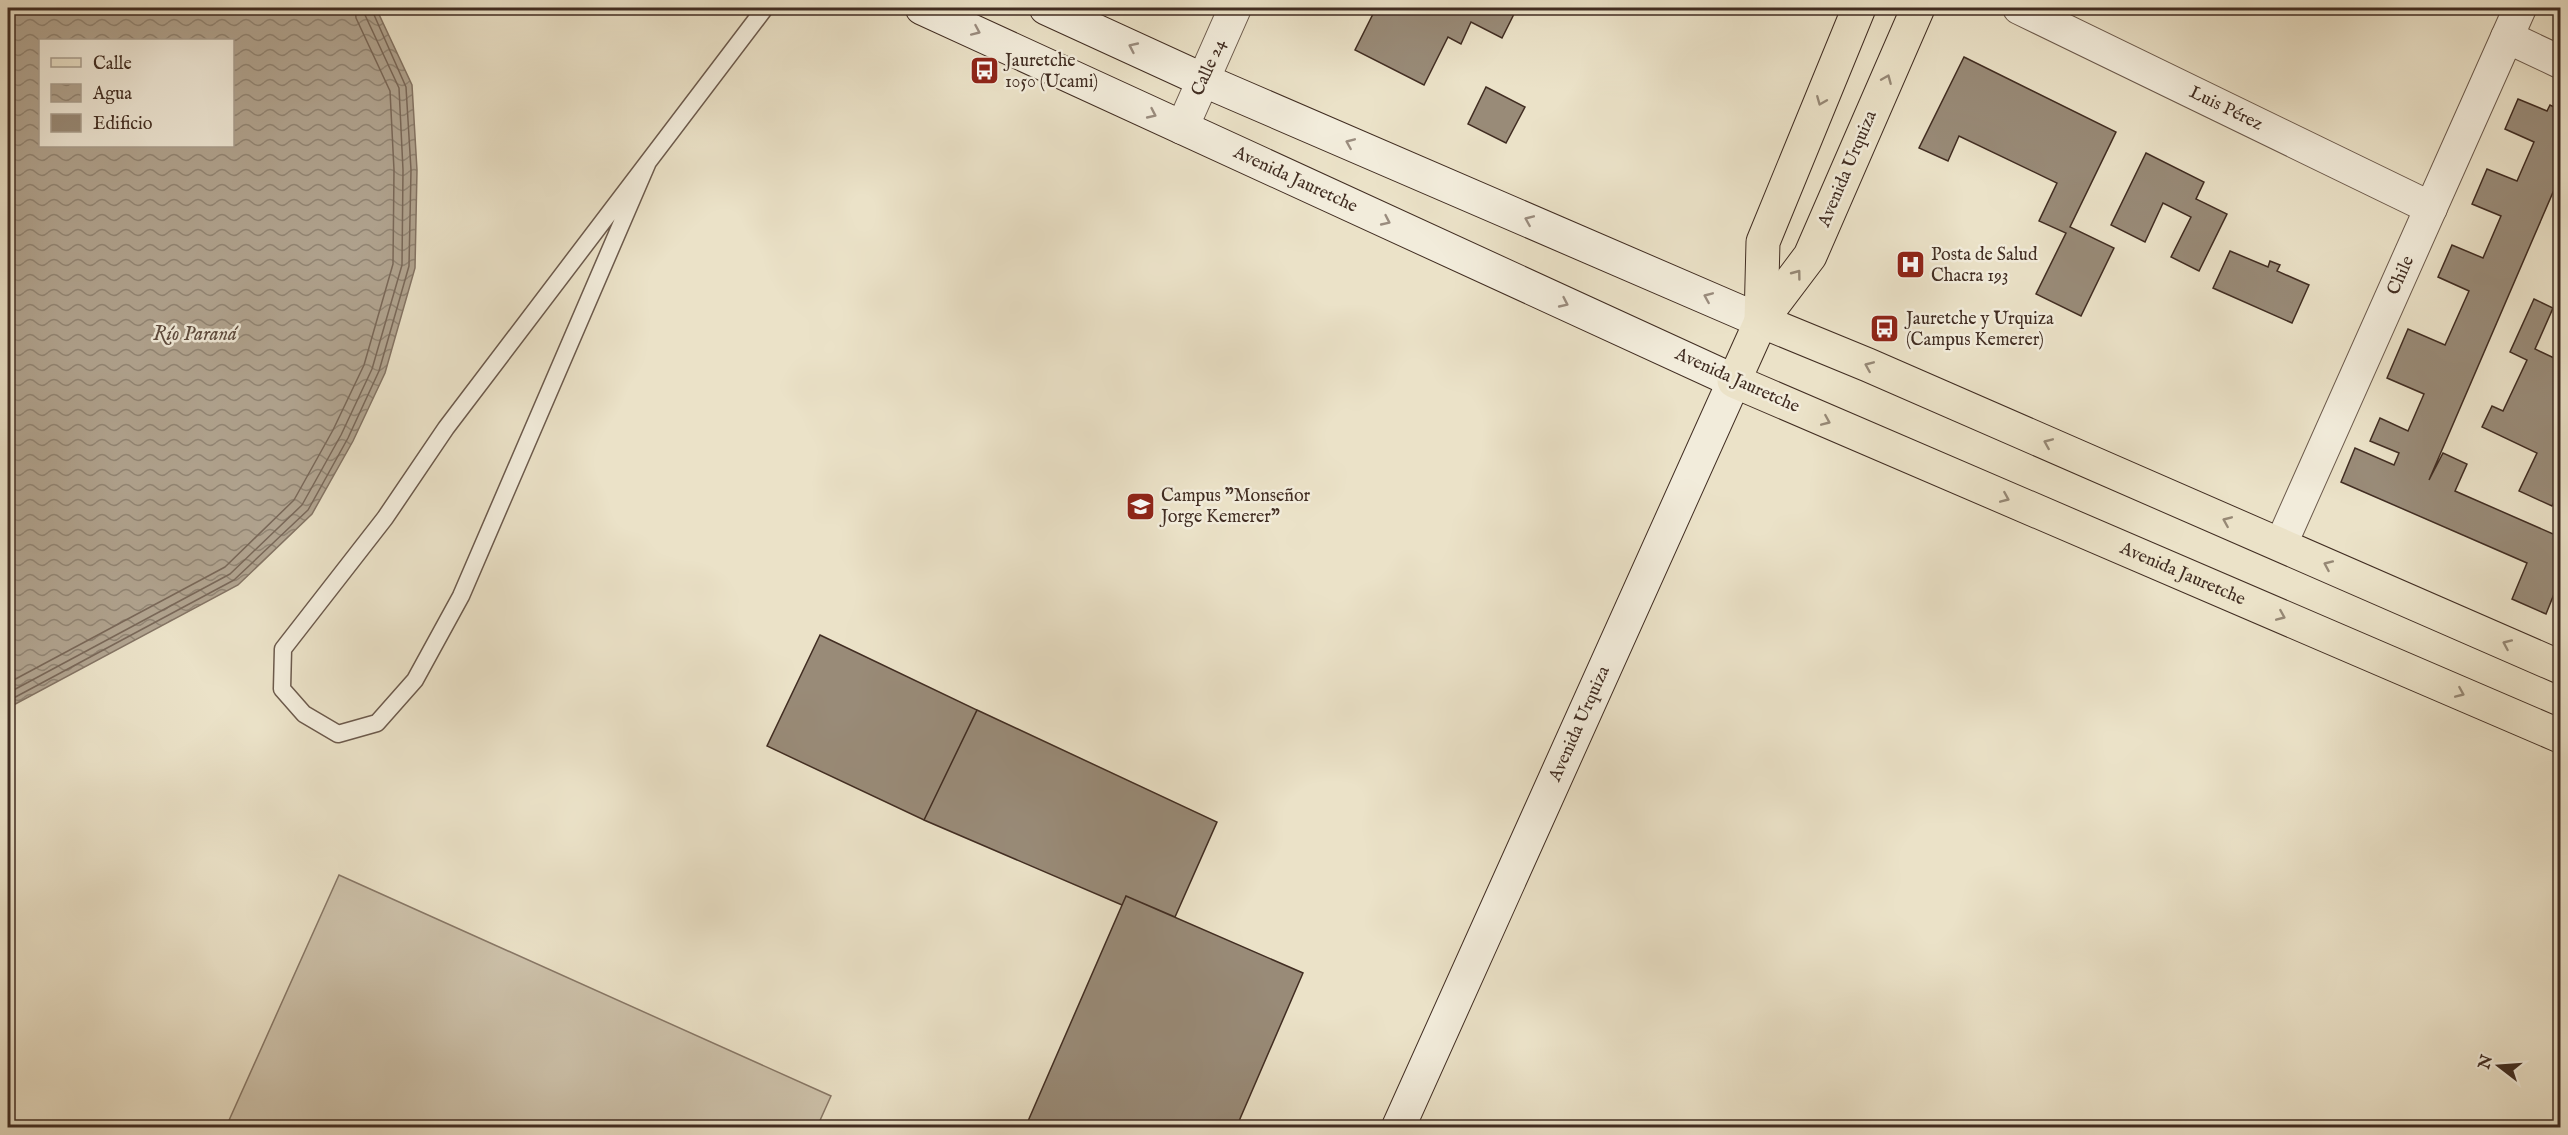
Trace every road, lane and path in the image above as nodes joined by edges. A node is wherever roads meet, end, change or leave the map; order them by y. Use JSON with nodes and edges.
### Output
{"nodes":[{"id":1,"x":765,"y":8,"type":"edge"},
{"id":2,"x":922,"y":8,"type":"edge"},
{"id":3,"x":1046,"y":8,"type":"edge"},
{"id":4,"x":1235,"y":8,"type":"edge"},
{"id":5,"x":1859,"y":8,"type":"edge"},
{"id":6,"x":1918,"y":8,"type":"edge"},
{"id":7,"x":2019,"y":8,"type":"edge"},
{"id":8,"x":2520,"y":8,"type":"edge"},
{"id":9,"x":2507,"y":37,"type":"junction"},
{"id":10,"x":2560,"y":62,"type":"edge"},
{"id":11,"x":1203,"y":80,"type":"junction"},
{"id":12,"x":1182,"y":128,"type":"junction"},
{"id":13,"x":648,"y":162,"type":"junction"},
{"id":14,"x":2432,"y":208,"type":"junction"},
{"id":15,"x":1761,"y":321,"type":"junction"},
{"id":16,"x":1734,"y":381,"type":"junction"},
{"id":17,"x":2281,"y":544,"type":"junction"},
{"id":18,"x":2560,"y":667,"type":"edge"},
{"id":19,"x":2560,"y":736,"type":"edge"},
{"id":20,"x":1398,"y":1128,"type":"edge"}],
"edges":[{"from":1,"to":13,"type":"lane"},
{"from":2,"to":12,"type":"main road","name":"Avenida Jauretche","one_way":true},
{"from":11,"to":3,"type":"main road","one_way":true},
{"from":4,"to":11,"type":"street","name":"Calle 24"},
{"from":5,"to":15,"type":"main road","name":"Avenida Urquiza","one_way":true},
{"from":15,"to":6,"type":"main road","name":"Avenida Urquiza","one_way":true},
{"from":7,"to":14,"type":"street","name":"Luis Pérez"},
{"from":8,"to":9,"type":"street","name":"Chile"},
{"from":9,"to":10,"type":"street"},
{"from":9,"to":14,"type":"street","name":"Chile"},
{"from":11,"to":12,"type":"street","name":"Calle 24"},
{"from":15,"to":11,"type":"main road","one_way":true},
{"from":12,"to":16,"type":"main road","name":"Avenida Jauretche","one_way":true},
{"from":13,"to":13,"type":"lane"},
{"from":14,"to":17,"type":"street","name":"Chile"},
{"from":15,"to":16,"type":"main road","name":"Avenida Urquiza"},
{"from":17,"to":15,"type":"main road","one_way":true},
{"from":16,"to":19,"type":"main road","name":"Avenida Jauretche","one_way":true},
{"from":16,"to":20,"type":"main road","name":"Avenida Urquiza"},
{"from":18,"to":17,"type":"main road","one_way":true}]}
